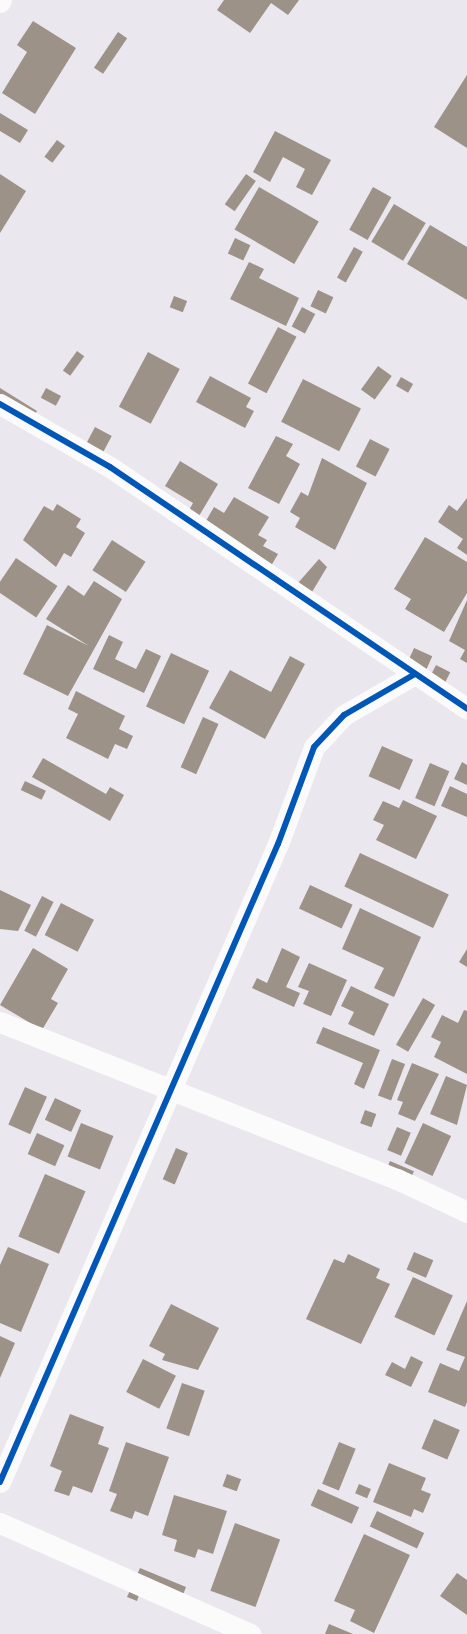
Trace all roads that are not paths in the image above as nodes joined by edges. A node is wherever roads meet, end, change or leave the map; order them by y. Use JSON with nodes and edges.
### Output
{"nodes":[{"id":1,"x":0,"y":404,"type":"edge"},
{"id":2,"x":415,"y":674,"type":"junction"},
{"id":3,"x":467,"y":709,"type":"edge"},
{"id":4,"x":0,"y":1022,"type":"edge"},
{"id":5,"x":171,"y":1090,"type":"junction"},
{"id":6,"x":467,"y":1212,"type":"edge"},
{"id":7,"x":0,"y":1482,"type":"edge"},
{"id":8,"x":0,"y":1523,"type":"edge"},
{"id":9,"x":251,"y":1634,"type":"edge"}],
"edges":[{"from":1,"to":2,"type":"street"},
{"from":2,"to":3,"type":"street"},
{"from":2,"to":5,"type":"street"},
{"from":4,"to":5,"type":"street"},
{"from":5,"to":6,"type":"street"},
{"from":5,"to":7,"type":"street"},
{"from":8,"to":9,"type":"street"}]}
